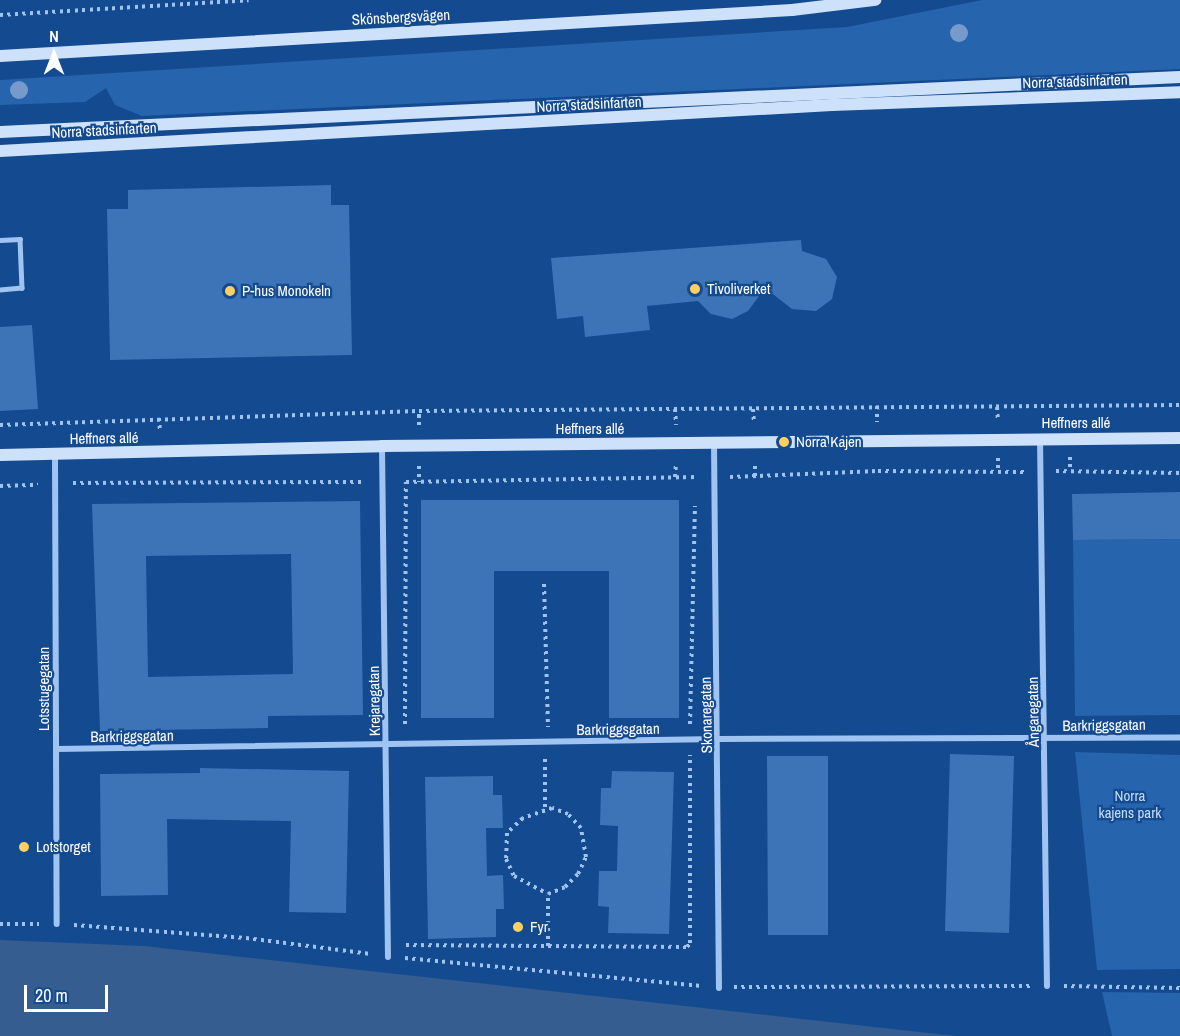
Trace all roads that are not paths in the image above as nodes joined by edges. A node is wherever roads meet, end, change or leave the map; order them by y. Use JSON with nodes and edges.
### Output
{"nodes":[{"id":1,"x":875,"y":0,"type":"edge"},
{"id":2,"x":0,"y":56,"type":"edge"},
{"id":3,"x":1180,"y":77,"type":"edge"},
{"id":4,"x":1180,"y":92,"type":"edge"},
{"id":5,"x":2,"y":132,"type":"edge"},
{"id":6,"x":0,"y":151,"type":"edge"},
{"id":7,"x":0,"y":240,"type":"edge"},
{"id":8,"x":0,"y":290,"type":"edge"},
{"id":9,"x":1040,"y":438,"type":"junction"},
{"id":10,"x":1180,"y":438,"type":"edge"},
{"id":11,"x":714,"y":442,"type":"junction"},
{"id":12,"x":381,"y":446,"type":"junction"},
{"id":13,"x":55,"y":454,"type":"junction"},
{"id":14,"x":0,"y":455,"type":"edge"},
{"id":15,"x":1180,"y":737,"type":"edge"},
{"id":16,"x":1046,"y":738,"type":"junction"},
{"id":17,"x":719,"y":739,"type":"junction"},
{"id":18,"x":387,"y":745,"type":"junction"},
{"id":19,"x":56,"y":749,"type":"junction"},
{"id":20,"x":57,"y":924,"type":"road end"},
{"id":21,"x":388,"y":957,"type":"road end"},
{"id":22,"x":1047,"y":986,"type":"road end"},
{"id":23,"x":719,"y":987,"type":"road end"}],
"edges":[{"from":1,"to":2,"type":"main road","name":"Skönsbergsvägen"},
{"from":3,"to":5,"type":"main road","name":"Norra stadsinfarten"},
{"from":4,"to":6,"type":"main road","name":"Norra stadsinfarten"},
{"from":7,"to":8,"type":"lane"},
{"from":9,"to":10,"type":"main road","name":"Heffners allé"},
{"from":9,"to":11,"type":"main road","name":"Heffners allé"},
{"from":9,"to":16,"type":"street","name":"Ångaregatan"},
{"from":11,"to":12,"type":"main road","name":"Heffners allé"},
{"from":11,"to":17,"type":"street","name":"Skonaregatan"},
{"from":12,"to":13,"type":"main road","name":"Heffners allé"},
{"from":12,"to":18,"type":"street","name":"Krejaregatan"},
{"from":13,"to":14,"type":"main road","name":"Heffners allé"},
{"from":13,"to":19,"type":"street","name":"Lotsstugegatan"},
{"from":15,"to":16,"type":"street","name":"Barkriggsgatan"},
{"from":16,"to":17,"type":"street","name":"Barkriggsgatan"},
{"from":16,"to":22,"type":"street","name":"Ångaregatan"},
{"from":17,"to":18,"type":"street","name":"Barkriggsgatan"},
{"from":17,"to":23,"type":"street","name":"Skonaregatan"},
{"from":18,"to":19,"type":"street","name":"Barkriggsgatan"},
{"from":18,"to":21,"type":"street","name":"Krejaregatan"},
{"from":19,"to":20,"type":"street","name":"Lotsstugegatan"}]}
